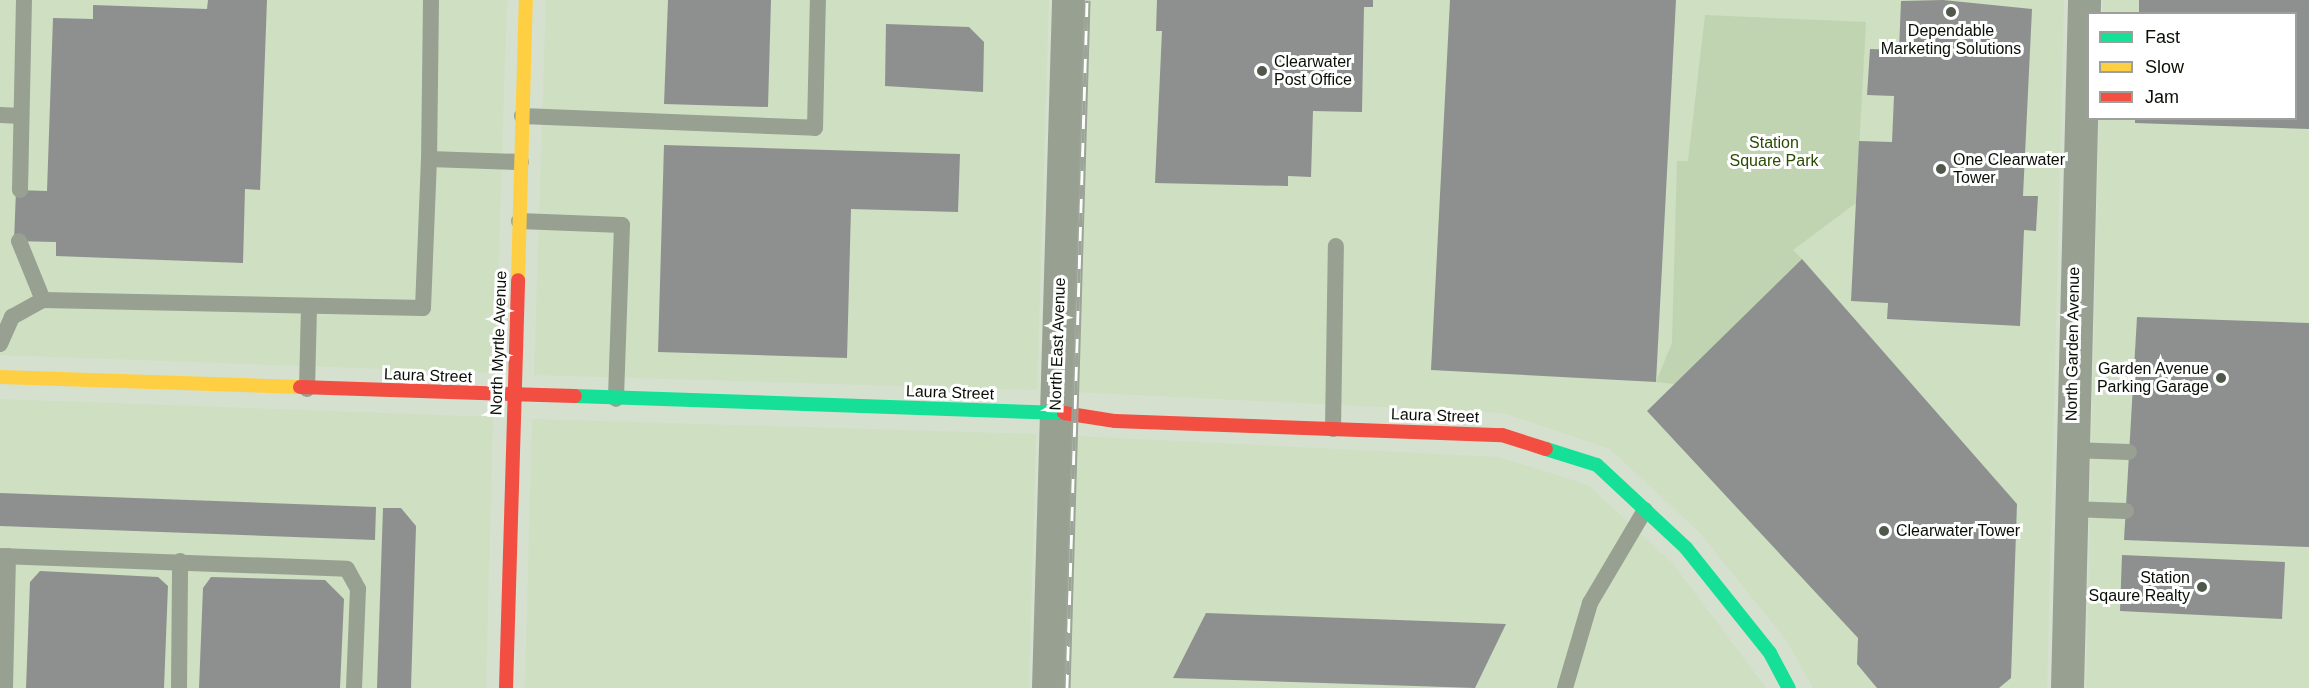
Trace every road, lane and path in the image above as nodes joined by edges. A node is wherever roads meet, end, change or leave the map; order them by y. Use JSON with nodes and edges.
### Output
{"nodes":[{"id":1,"x":24,"y":0,"type":"edge"},
{"id":2,"x":431,"y":0,"type":"edge"},
{"id":3,"x":526,"y":0,"type":"edge"},
{"id":4,"x":818,"y":0,"type":"edge"},
{"id":5,"x":1068,"y":0,"type":"edge"},
{"id":6,"x":2084,"y":0,"type":"edge"},
{"id":7,"x":0,"y":115,"type":"edge"},
{"id":8,"x":21,"y":116,"type":"junction"},
{"id":9,"x":522,"y":116,"type":"junction"},
{"id":10,"x":429,"y":159,"type":"junction"},
{"id":11,"x":521,"y":162,"type":"junction"},
{"id":12,"x":20,"y":190,"type":"dead end"},
{"id":13,"x":519,"y":221,"type":"junction"},
{"id":14,"x":19,"y":241,"type":"dead end"},
{"id":15,"x":1336,"y":246,"type":"dead end"},
{"id":16,"x":43,"y":300,"type":"junction"},
{"id":17,"x":309,"y":307,"type":"junction"},
{"id":18,"x":0,"y":344,"type":"edge"},
{"id":19,"x":0,"y":377,"type":"edge"},
{"id":20,"x":307,"y":389,"type":"junction"},
{"id":21,"x":514,"y":396,"type":"junction"},
{"id":22,"x":616,"y":399,"type":"junction"},
{"id":23,"x":1056,"y":412,"type":"junction"},
{"id":24,"x":1333,"y":429,"type":"junction"},
{"id":25,"x":2071,"y":450,"type":"junction"},
{"id":26,"x":2129,"y":452,"type":"dead end"},
{"id":27,"x":2070,"y":509,"type":"junction"},
{"id":28,"x":1645,"y":510,"type":"junction"},
{"id":29,"x":2126,"y":511,"type":"dead end"},
{"id":30,"x":4,"y":556,"type":"edge"},
{"id":31,"x":180,"y":561,"type":"junction"},
{"id":32,"x":5,"y":688,"type":"edge"},
{"id":33,"x":179,"y":688,"type":"edge"},
{"id":34,"x":354,"y":688,"type":"edge"},
{"id":35,"x":506,"y":688,"type":"edge"},
{"id":36,"x":1048,"y":688,"type":"edge"},
{"id":37,"x":1565,"y":688,"type":"edge"},
{"id":38,"x":1790,"y":688,"type":"edge"},
{"id":39,"x":2067,"y":688,"type":"edge"}],
"edges":[{"from":1,"to":8,"type":"lane"},
{"from":2,"to":10,"type":"lane"},
{"from":3,"to":9,"type":"street","name":"North Myrtle Avenue"},
{"from":4,"to":9,"type":"lane"},
{"from":5,"to":23,"type":"street","name":"North East Avenue"},
{"from":6,"to":25,"type":"street","name":"North Garden Avenue"},
{"from":7,"to":8,"type":"lane"},
{"from":8,"to":12,"type":"lane"},
{"from":9,"to":11,"type":"street","name":"North Myrtle Avenue"},
{"from":10,"to":11,"type":"lane"},
{"from":10,"to":17,"type":"lane"},
{"from":11,"to":13,"type":"street","name":"North Myrtle Avenue"},
{"from":13,"to":21,"type":"street","name":"North Myrtle Avenue"},
{"from":13,"to":22,"type":"lane"},
{"from":14,"to":16,"type":"lane"},
{"from":15,"to":24,"type":"lane"},
{"from":16,"to":17,"type":"lane"},
{"from":16,"to":18,"type":"lane"},
{"from":17,"to":20,"type":"lane"},
{"from":19,"to":20,"type":"street","name":"Laura Street"},
{"from":20,"to":21,"type":"street","name":"Laura Street"},
{"from":21,"to":22,"type":"street","name":"Laura Street"},
{"from":21,"to":35,"type":"street","name":"North Myrtle Avenue"},
{"from":22,"to":23,"type":"street","name":"Laura Street"},
{"from":23,"to":24,"type":"street","name":"Laura Street"},
{"from":23,"to":36,"type":"street","name":"North East Avenue"},
{"from":24,"to":28,"type":"street","name":"Laura Street"},
{"from":25,"to":26,"type":"lane"},
{"from":25,"to":27,"type":"street","name":"North Garden Avenue"},
{"from":27,"to":29,"type":"lane"},
{"from":27,"to":39,"type":"street","name":"North Garden Avenue"},
{"from":28,"to":37,"type":"lane"},
{"from":28,"to":38,"type":"street","name":"Laura Street"},
{"from":30,"to":31,"type":"lane"},
{"from":30,"to":32,"type":"lane"},
{"from":31,"to":33,"type":"lane"},
{"from":31,"to":34,"type":"lane"}]}
